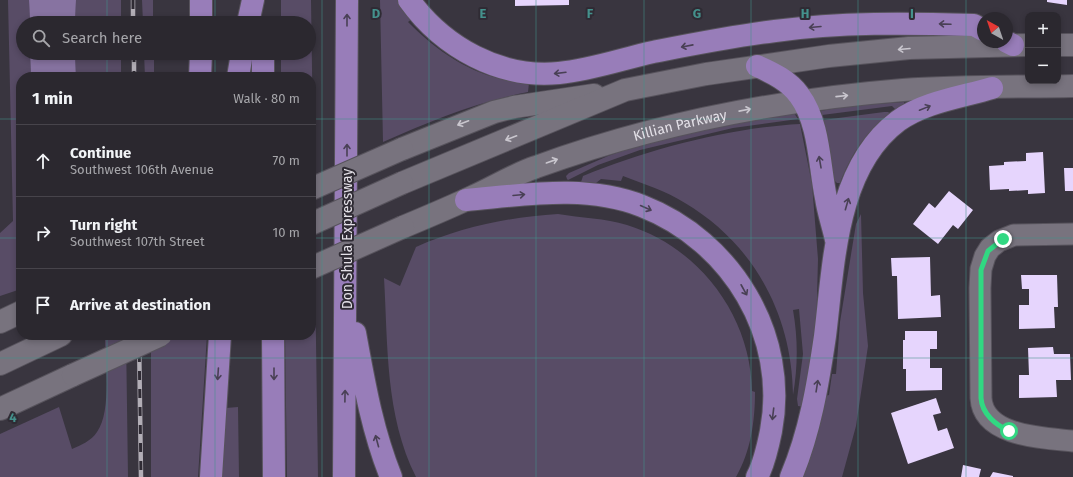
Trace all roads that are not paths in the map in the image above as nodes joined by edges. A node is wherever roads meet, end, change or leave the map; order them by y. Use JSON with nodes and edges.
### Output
{"nodes":[{"id":1,"x":201,"y":0,"type":"edge"},
{"id":2,"x":253,"y":0,"type":"edge"},
{"id":3,"x":261,"y":0,"type":"edge"},
{"id":4,"x":347,"y":0,"type":"edge"},
{"id":5,"x":409,"y":0,"type":"edge"},
{"id":6,"x":201,"y":16,"type":"edge"},
{"id":7,"x":250,"y":16,"type":"edge"},
{"id":8,"x":262,"y":16,"type":"edge"},
{"id":9,"x":977,"y":27,"type":"edge"},
{"id":10,"x":1016,"y":44,"type":"edge"},
{"id":11,"x":1061,"y":45,"type":"edge"},
{"id":12,"x":1073,"y":45,"type":"edge"},
{"id":13,"x":201,"y":60,"type":"edge"},
{"id":14,"x":241,"y":60,"type":"edge"},
{"id":15,"x":262,"y":60,"type":"edge"},
{"id":16,"x":757,"y":66,"type":"junction"},
{"id":17,"x":200,"y":72,"type":"edge"},
{"id":18,"x":239,"y":72,"type":"edge"},
{"id":19,"x":263,"y":72,"type":"edge"},
{"id":20,"x":1073,"y":86,"type":"edge"},
{"id":21,"x":992,"y":88,"type":"junction"},
{"id":22,"x":624,"y":90,"type":"junction"},
{"id":23,"x":803,"y":101,"type":"junction"},
{"id":24,"x":316,"y":187,"type":"edge"},
{"id":25,"x":466,"y":200,"type":"junction"},
{"id":26,"x":316,"y":222,"type":"edge"},
{"id":27,"x":1073,"y":234,"type":"edge"},
{"id":28,"x":836,"y":241,"type":"junction"},
{"id":29,"x":316,"y":266,"type":"edge"},
{"id":30,"x":347,"y":287,"type":"junction"},
{"id":31,"x":16,"y":314,"type":"edge"},
{"id":32,"x":0,"y":322,"type":"edge"},
{"id":33,"x":50,"y":340,"type":"edge"},
{"id":34,"x":150,"y":340,"type":"edge"},
{"id":35,"x":220,"y":340,"type":"edge"},
{"id":36,"x":273,"y":340,"type":"edge"},
{"id":37,"x":0,"y":364,"type":"edge"},
{"id":38,"x":0,"y":409,"type":"edge"},
{"id":39,"x":1073,"y":441,"type":"edge"},
{"id":40,"x":211,"y":477,"type":"edge"},
{"id":41,"x":274,"y":477,"type":"edge"},
{"id":42,"x":344,"y":477,"type":"edge"},
{"id":43,"x":391,"y":477,"type":"edge"},
{"id":44,"x":757,"y":477,"type":"edge"},
{"id":45,"x":791,"y":477,"type":"edge"}],
"edges":[{"from":1,"to":6,"type":"highway"},
{"from":2,"to":7,"type":"highway"},
{"from":3,"to":8,"type":"highway"},
{"from":30,"to":4,"type":"highway","name":"Don Shula Expressway","one_way":true},
{"from":9,"to":5,"type":"highway","one_way":true},
{"from":10,"to":16,"type":"main road","one_way":true},
{"from":11,"to":12,"type":"main road"},
{"from":13,"to":17,"type":"highway"},
{"from":14,"to":18,"type":"highway"},
{"from":15,"to":19,"type":"highway"},
{"from":16,"to":22,"type":"main road"},
{"from":16,"to":23,"type":"highway"},
{"from":20,"to":21,"type":"main road","name":"Killian Parkway"},
{"from":23,"to":21,"type":"main road","name":"Killian Parkway","one_way":true},
{"from":28,"to":21,"type":"highway","one_way":true},
{"from":22,"to":24,"type":"main road","one_way":true,"bridge":true},
{"from":22,"to":26,"type":"main road","one_way":true,"bridge":true},
{"from":25,"to":23,"type":"main road","name":"Killian Parkway","one_way":true},
{"from":28,"to":23,"type":"highway","one_way":true},
{"from":25,"to":29,"type":"main road","name":"Killian Parkway","bridge":true},
{"from":25,"to":44,"type":"highway","one_way":true},
{"from":27,"to":39,"type":"street"},
{"from":45,"to":28,"type":"highway","one_way":true},
{"from":42,"to":30,"type":"highway","name":"Don Shula Expressway","one_way":true},
{"from":43,"to":30,"type":"highway","one_way":true},
{"from":31,"to":32,"type":"main road"},
{"from":33,"to":37,"type":"main road"},
{"from":34,"to":38,"type":"main road","bridge":true},
{"from":35,"to":40,"type":"highway","one_way":true},
{"from":36,"to":41,"type":"highway","one_way":true}]}
